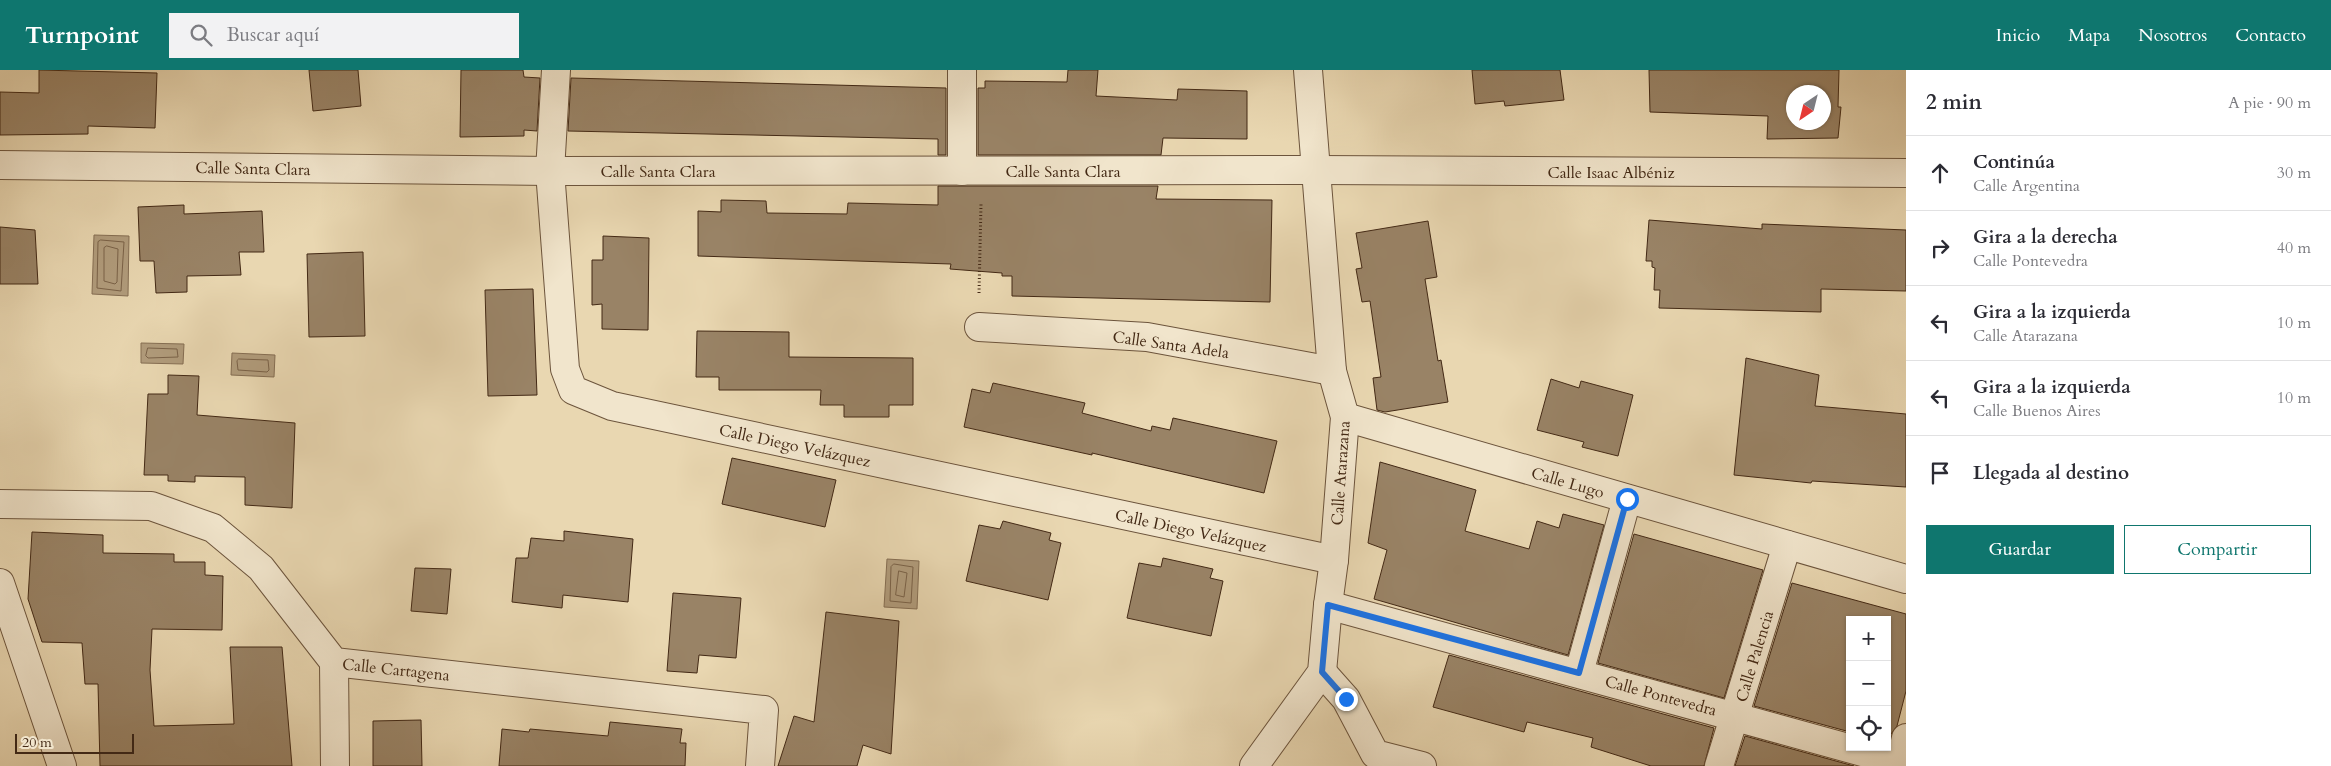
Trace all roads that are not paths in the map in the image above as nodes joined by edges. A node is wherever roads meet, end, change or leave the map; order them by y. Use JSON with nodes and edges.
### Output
{"nodes":[{"id":1,"x":556,"y":70,"type":"edge"},
{"id":2,"x":962,"y":70,"type":"edge"},
{"id":3,"x":1308,"y":70,"type":"edge"},
{"id":4,"x":0,"y":165,"type":"edge"},
{"id":5,"x":550,"y":170,"type":"junction"},
{"id":6,"x":1316,"y":170,"type":"junction"},
{"id":7,"x":972,"y":171,"type":"junction"},
{"id":8,"x":1906,"y":173,"type":"edge"},
{"id":9,"x":979,"y":327,"type":"road end"},
{"id":10,"x":1332,"y":371,"type":"junction"},
{"id":11,"x":1345,"y":417,"type":"junction"},
{"id":12,"x":1627,"y":499,"type":"junction"},
{"id":13,"x":0,"y":504,"type":"edge"},
{"id":14,"x":1787,"y":545,"type":"junction"},
{"id":15,"x":1334,"y":560,"type":"junction"},
{"id":16,"x":1906,"y":579,"type":"edge"},
{"id":17,"x":0,"y":583,"type":"edge"},
{"id":18,"x":1328,"y":605,"type":"junction"},
{"id":19,"x":334,"y":662,"type":"junction"},
{"id":20,"x":1322,"y":672,"type":"junction"},
{"id":21,"x":1579,"y":673,"type":"junction"},
{"id":22,"x":1735,"y":716,"type":"junction"},
{"id":23,"x":1903,"y":758,"type":"edge"},
{"id":24,"x":1378,"y":760,"type":"edge"},
{"id":25,"x":62,"y":766,"type":"edge"},
{"id":26,"x":335,"y":766,"type":"edge"},
{"id":27,"x":760,"y":766,"type":"edge"},
{"id":28,"x":1254,"y":766,"type":"edge"},
{"id":29,"x":1422,"y":766,"type":"edge"},
{"id":30,"x":1720,"y":766,"type":"edge"}],
"edges":[{"from":1,"to":5,"type":"street","name":"Calle Diego Velázquez"},
{"from":2,"to":7,"type":"street"},
{"from":3,"to":6,"type":"street","name":"Calle Atarazana"},
{"from":4,"to":5,"type":"street","name":"Calle Santa Clara"},
{"from":5,"to":7,"type":"street","name":"Calle Santa Clara"},
{"from":5,"to":15,"type":"street","name":"Calle Diego Velázquez"},
{"from":6,"to":7,"type":"street","name":"Calle Santa Clara"},
{"from":6,"to":8,"type":"street","name":"Calle Isaac Albéniz"},
{"from":6,"to":10,"type":"street","name":"Calle Atarazana"},
{"from":9,"to":10,"type":"street","name":"Calle Santa Adela"},
{"from":10,"to":11,"type":"street","name":"Calle Atarazana"},
{"from":11,"to":12,"type":"street","name":"Calle Lugo"},
{"from":11,"to":15,"type":"street","name":"Calle Atarazana"},
{"from":12,"to":14,"type":"street","name":"Calle Lugo"},
{"from":12,"to":21,"type":"street"},
{"from":13,"to":19,"type":"street","name":"Calle Cartagena"},
{"from":14,"to":16,"type":"street","name":"Calle Lugo"},
{"from":14,"to":22,"type":"street","name":"Calle Palencia"},
{"from":15,"to":18,"type":"street","name":"Calle Atarazana"},
{"from":17,"to":25,"type":"street"},
{"from":18,"to":20,"type":"street","name":"Calle Atarazana"},
{"from":18,"to":21,"type":"street","name":"Calle Pontevedra"},
{"from":19,"to":26,"type":"street"},
{"from":19,"to":27,"type":"street","name":"Calle Cartagena"},
{"from":20,"to":24,"type":"street"},
{"from":20,"to":28,"type":"street"},
{"from":21,"to":22,"type":"street","name":"Calle Pontevedra"},
{"from":22,"to":23,"type":"street","name":"Calle Pontevedra"},
{"from":22,"to":30,"type":"street","name":"Calle Palencia"},
{"from":24,"to":29,"type":"street"}]}
